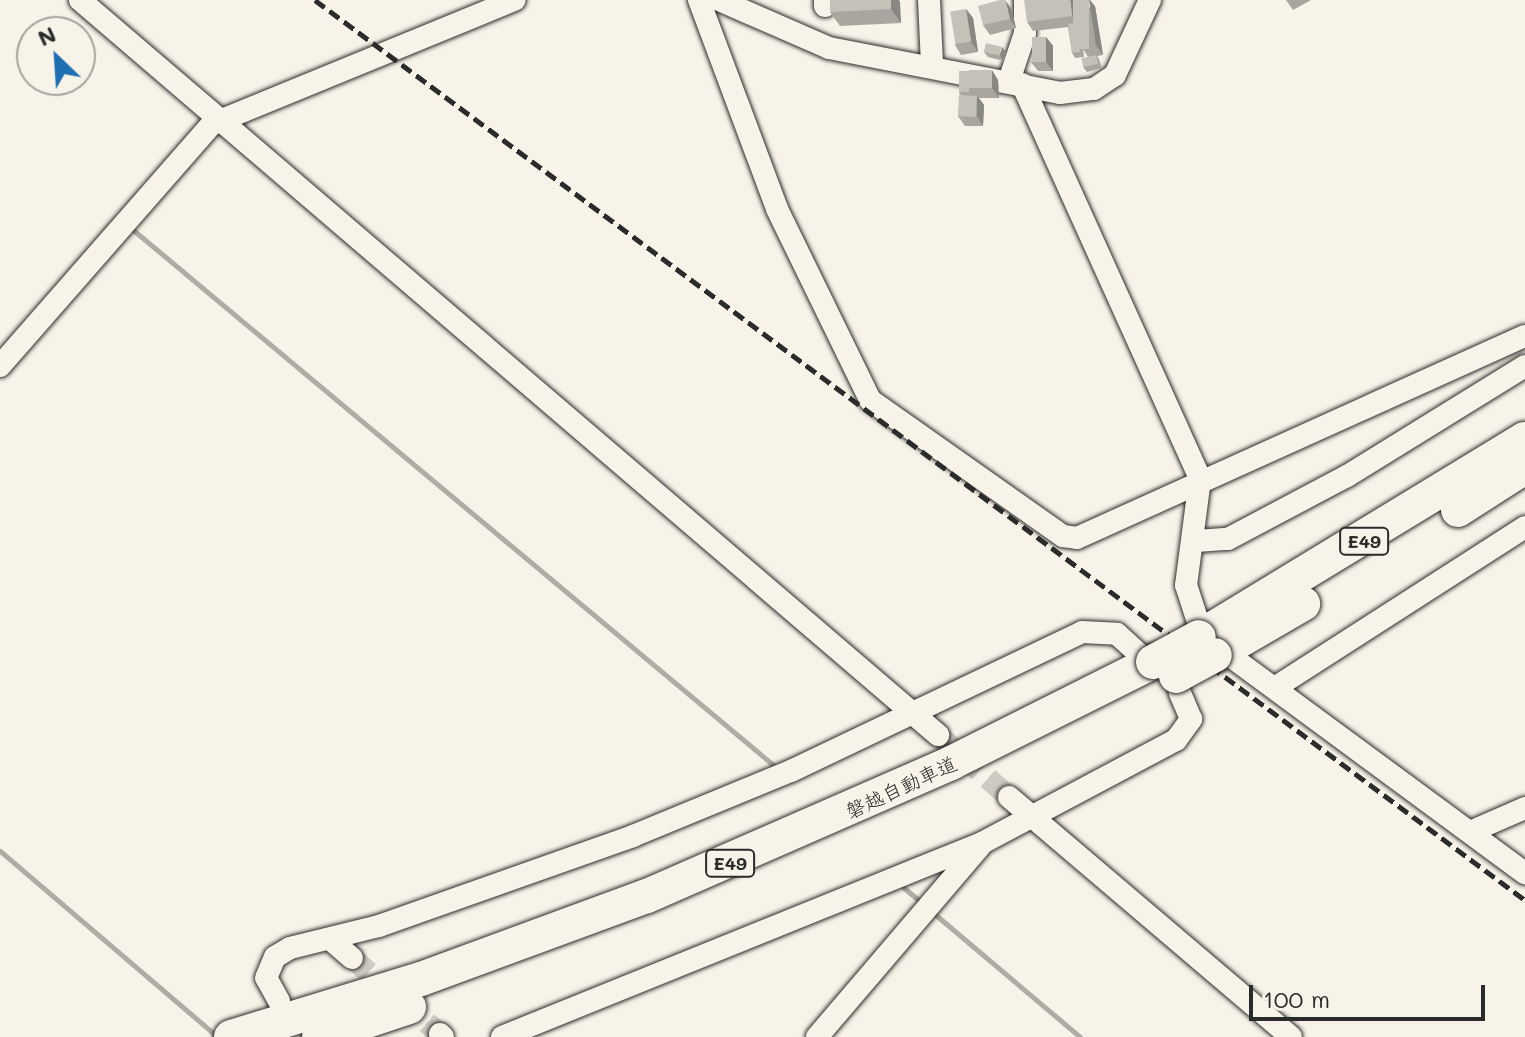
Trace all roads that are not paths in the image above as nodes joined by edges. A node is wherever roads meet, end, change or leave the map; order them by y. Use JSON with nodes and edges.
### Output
{"nodes":[{"id":1,"x":80,"y":0,"type":"edge"},
{"id":2,"x":515,"y":0,"type":"edge"},
{"id":3,"x":699,"y":0,"type":"edge"},
{"id":4,"x":719,"y":0,"type":"edge"},
{"id":5,"x":929,"y":0,"type":"edge"},
{"id":6,"x":1025,"y":0,"type":"edge"},
{"id":7,"x":1150,"y":0,"type":"edge"},
{"id":8,"x":467,"y":10,"type":"edge"},
{"id":9,"x":932,"y":63,"type":"junction"},
{"id":10,"x":1016,"y":81,"type":"junction"},
{"id":11,"x":220,"y":120,"type":"junction"},
{"id":12,"x":1525,"y":336,"type":"edge"},
{"id":13,"x":0,"y":366,"type":"edge"},
{"id":14,"x":1525,"y":366,"type":"edge"},
{"id":15,"x":1525,"y":439,"type":"edge"},
{"id":16,"x":1525,"y":467,"type":"edge"},
{"id":17,"x":1200,"y":479,"type":"junction"},
{"id":18,"x":1525,"y":527,"type":"edge"},
{"id":19,"x":1196,"y":541,"type":"junction"},
{"id":20,"x":1212,"y":643,"type":"junction"},
{"id":21,"x":1161,"y":670,"type":"junction"},
{"id":22,"x":1276,"y":687,"type":"junction"},
{"id":23,"x":915,"y":714,"type":"junction"},
{"id":24,"x":938,"y":735,"type":"tunnel mouth"},
{"id":25,"x":1009,"y":797,"type":"tunnel mouth"},
{"id":26,"x":1525,"y":808,"type":"edge"},
{"id":27,"x":1031,"y":816,"type":"junction"},
{"id":28,"x":1470,"y":832,"type":"junction"},
{"id":29,"x":982,"y":843,"type":"junction"},
{"id":30,"x":1525,"y":873,"type":"edge"},
{"id":31,"x":330,"y":939,"type":"junction"},
{"id":32,"x":352,"y":958,"type":"tunnel mouth"},
{"id":33,"x":284,"y":1011,"type":"junction"},
{"id":34,"x":206,"y":1037,"type":"edge"},
{"id":35,"x":231,"y":1037,"type":"edge"},
{"id":36,"x":319,"y":1037,"type":"edge"},
{"id":37,"x":502,"y":1037,"type":"edge"},
{"id":38,"x":817,"y":1037,"type":"edge"},
{"id":39,"x":1291,"y":1037,"type":"edge"}],
"edges":[{"from":1,"to":11,"type":"street"},
{"from":2,"to":8,"type":"street"},
{"from":3,"to":17,"type":"street"},
{"from":4,"to":9,"type":"street"},
{"from":5,"to":9,"type":"street"},
{"from":6,"to":10,"type":"street"},
{"from":7,"to":10,"type":"street"},
{"from":8,"to":11,"type":"street"},
{"from":9,"to":10,"type":"street"},
{"from":10,"to":17,"type":"street"},
{"from":11,"to":13,"type":"street"},
{"from":11,"to":23,"type":"street"},
{"from":12,"to":17,"type":"street"},
{"from":14,"to":19,"type":"street"},
{"from":15,"to":20,"type":"highway","name":"磐越自動車道","number":"E49"},
{"from":16,"to":20,"type":"highway","name":"磐越自動車道","number":"E49"},
{"from":17,"to":19,"type":"street"},
{"from":18,"to":22,"type":"street"},
{"from":19,"to":20,"type":"street"},
{"from":20,"to":21,"type":"highway","name":"磐越自動車道","number":"E49","bridge":true},
{"from":20,"to":22,"type":"street"},
{"from":21,"to":23,"type":"street"},
{"from":21,"to":27,"type":"street"},
{"from":21,"to":33,"type":"highway","name":"磐越自動車道","number":"E49"},
{"from":21,"to":36,"type":"highway","name":"磐越自動車道","number":"E49"},
{"from":22,"to":28,"type":"street"},
{"from":23,"to":24,"type":"street"},
{"from":23,"to":31,"type":"street"},
{"from":25,"to":27,"type":"street"},
{"from":26,"to":28,"type":"street"},
{"from":27,"to":29,"type":"street"},
{"from":27,"to":39,"type":"street"},
{"from":28,"to":30,"type":"street"},
{"from":29,"to":37,"type":"street"},
{"from":29,"to":38,"type":"street"},
{"from":31,"to":32,"type":"street"},
{"from":31,"to":33,"type":"street"},
{"from":33,"to":34,"type":"highway"},
{"from":33,"to":35,"type":"highway","name":"磐越自動車道","number":"E49"}]}
